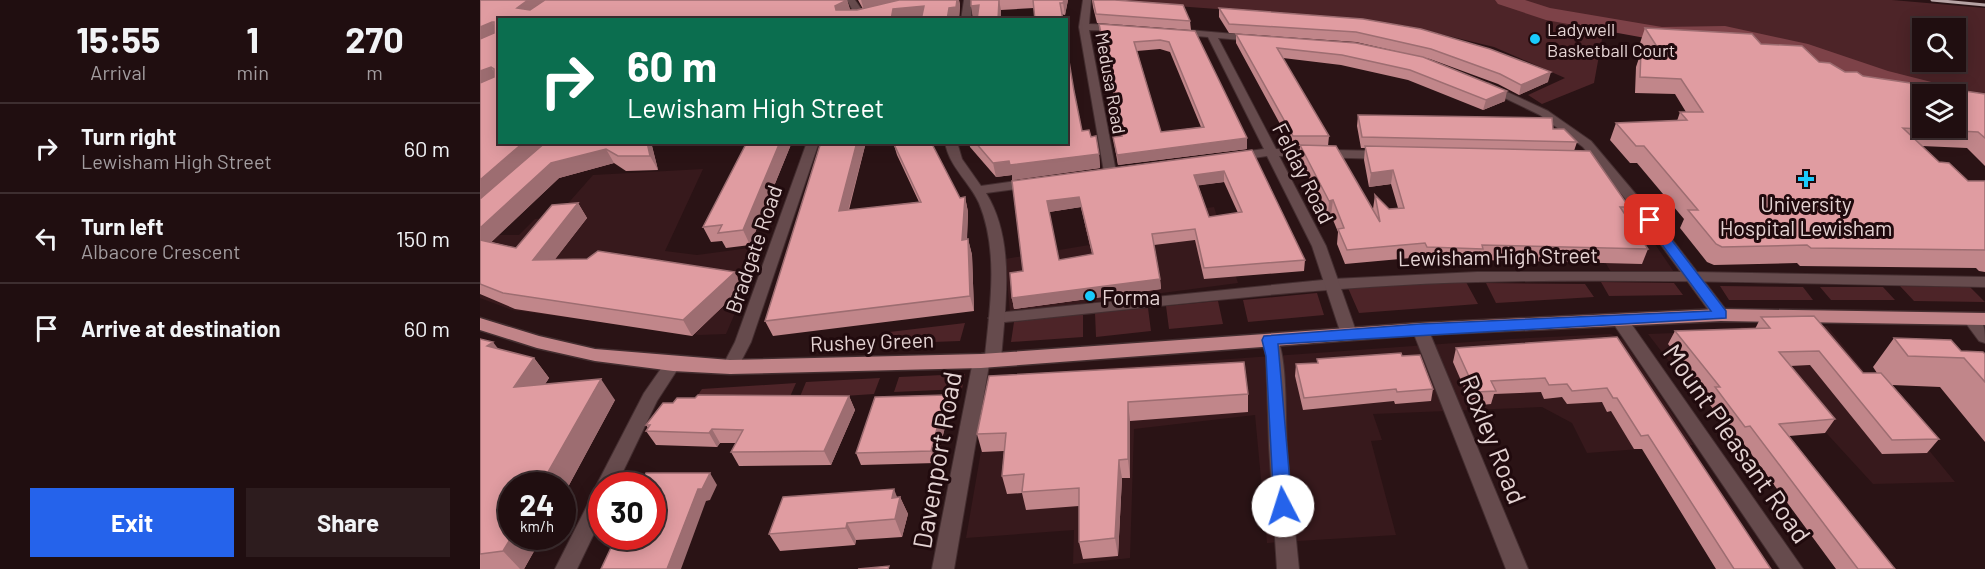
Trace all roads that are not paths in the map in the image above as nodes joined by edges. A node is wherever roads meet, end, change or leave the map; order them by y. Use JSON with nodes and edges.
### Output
{"nodes":[{"id":1,"x":851,"y":0,"type":"edge"},
{"id":2,"x":968,"y":0,"type":"edge"},
{"id":3,"x":1087,"y":0,"type":"edge"},
{"id":4,"x":860,"y":16,"type":"edge"},
{"id":5,"x":966,"y":18,"type":"edge"},
{"id":6,"x":1084,"y":27,"type":"junction"},
{"id":7,"x":1135,"y":29,"type":"edge"},
{"id":8,"x":1168,"y":32,"type":"edge"},
{"id":9,"x":1212,"y":35,"type":"junction"},
{"id":10,"x":1267,"y":39,"type":"edge"},
{"id":11,"x":1476,"y":81,"type":"edge"},
{"id":12,"x":812,"y":144,"type":"edge"},
{"id":13,"x":952,"y":144,"type":"edge"},
{"id":14,"x":1269,"y":152,"type":"junction"},
{"id":15,"x":1395,"y":155,"type":"edge"},
{"id":16,"x":1226,"y":158,"type":"edge"},
{"id":17,"x":1578,"y":158,"type":"edge"},
{"id":18,"x":1600,"y":159,"type":"junction"},
{"id":19,"x":1110,"y":172,"type":"edge"},
{"id":20,"x":1044,"y":181,"type":"edge"},
{"id":21,"x":978,"y":190,"type":"junction"},
{"id":22,"x":1693,"y":277,"type":"junction"},
{"id":23,"x":1985,"y":282,"type":"edge"},
{"id":24,"x":1332,"y":284,"type":"junction"},
{"id":25,"x":1721,"y":315,"type":"junction"},
{"id":26,"x":996,"y":318,"type":"junction"},
{"id":27,"x":1618,"y":319,"type":"junction"},
{"id":28,"x":1978,"y":319,"type":"edge"},
{"id":29,"x":480,"y":324,"type":"edge"},
{"id":30,"x":1420,"y":329,"type":"junction"},
{"id":31,"x":1349,"y":334,"type":"junction"},
{"id":32,"x":1985,"y":337,"type":"edge"},
{"id":33,"x":1270,"y":340,"type":"junction"},
{"id":34,"x":987,"y":360,"type":"junction"},
{"id":35,"x":673,"y":364,"type":"junction"},
{"id":36,"x":730,"y":368,"type":"junction"},
{"id":37,"x":613,"y":472,"type":"edge"},
{"id":38,"x":588,"y":524,"type":"edge"},
{"id":39,"x":566,"y":569,"type":"edge"},
{"id":40,"x":943,"y":569,"type":"edge"},
{"id":41,"x":1288,"y":569,"type":"edge"},
{"id":42,"x":1517,"y":569,"type":"edge"},
{"id":43,"x":1792,"y":569,"type":"edge"}],
"edges":[{"from":1,"to":4,"type":"street"},
{"from":2,"to":5,"type":"street"},
{"from":3,"to":6,"type":"street","name":"Medusa Road"},
{"from":6,"to":7,"type":"street"},
{"from":6,"to":19,"type":"street","name":"Medusa Road"},
{"from":8,"to":9,"type":"street"},
{"from":9,"to":10,"type":"street"},
{"from":9,"to":14,"type":"street","name":"Felday Road"},
{"from":11,"to":18,"type":"street"},
{"from":12,"to":36,"type":"street","name":"Bradgate Road"},
{"from":13,"to":21,"type":"street","name":"Davenport Road"},
{"from":14,"to":15,"type":"street"},
{"from":14,"to":16,"type":"street"},
{"from":14,"to":24,"type":"street","name":"Felday Road"},
{"from":17,"to":18,"type":"street"},
{"from":18,"to":22,"type":"street"},
{"from":20,"to":21,"type":"street"},
{"from":21,"to":26,"type":"street","name":"Davenport Road"},
{"from":22,"to":23,"type":"street","name":"Lewisham High Street"},
{"from":22,"to":24,"type":"street","name":"Lewisham High Street"},
{"from":22,"to":25,"type":"street"},
{"from":24,"to":26,"type":"street","name":"Lewisham High Street"},
{"from":24,"to":31,"type":"street","name":"Felday Road"},
{"from":25,"to":27,"type":"highway"},
{"from":25,"to":28,"type":"highway"},
{"from":26,"to":34,"type":"street","name":"Davenport Road"},
{"from":27,"to":30,"type":"highway"},
{"from":27,"to":43,"type":"street","name":"Mount Pleasant Road"},
{"from":28,"to":32,"type":"street"},
{"from":29,"to":35,"type":"highway","name":"Rushey Green"},
{"from":30,"to":31,"type":"highway"},
{"from":30,"to":42,"type":"street","name":"Roxley Road"},
{"from":31,"to":33,"type":"highway"},
{"from":33,"to":34,"type":"highway","name":"Rushey Green"},
{"from":33,"to":41,"type":"street"},
{"from":34,"to":36,"type":"highway","name":"Rushey Green"},
{"from":34,"to":40,"type":"street","name":"Davenport Road"},
{"from":35,"to":36,"type":"highway","name":"Rushey Green"},
{"from":35,"to":37,"type":"street"},
{"from":38,"to":39,"type":"street"}]}
